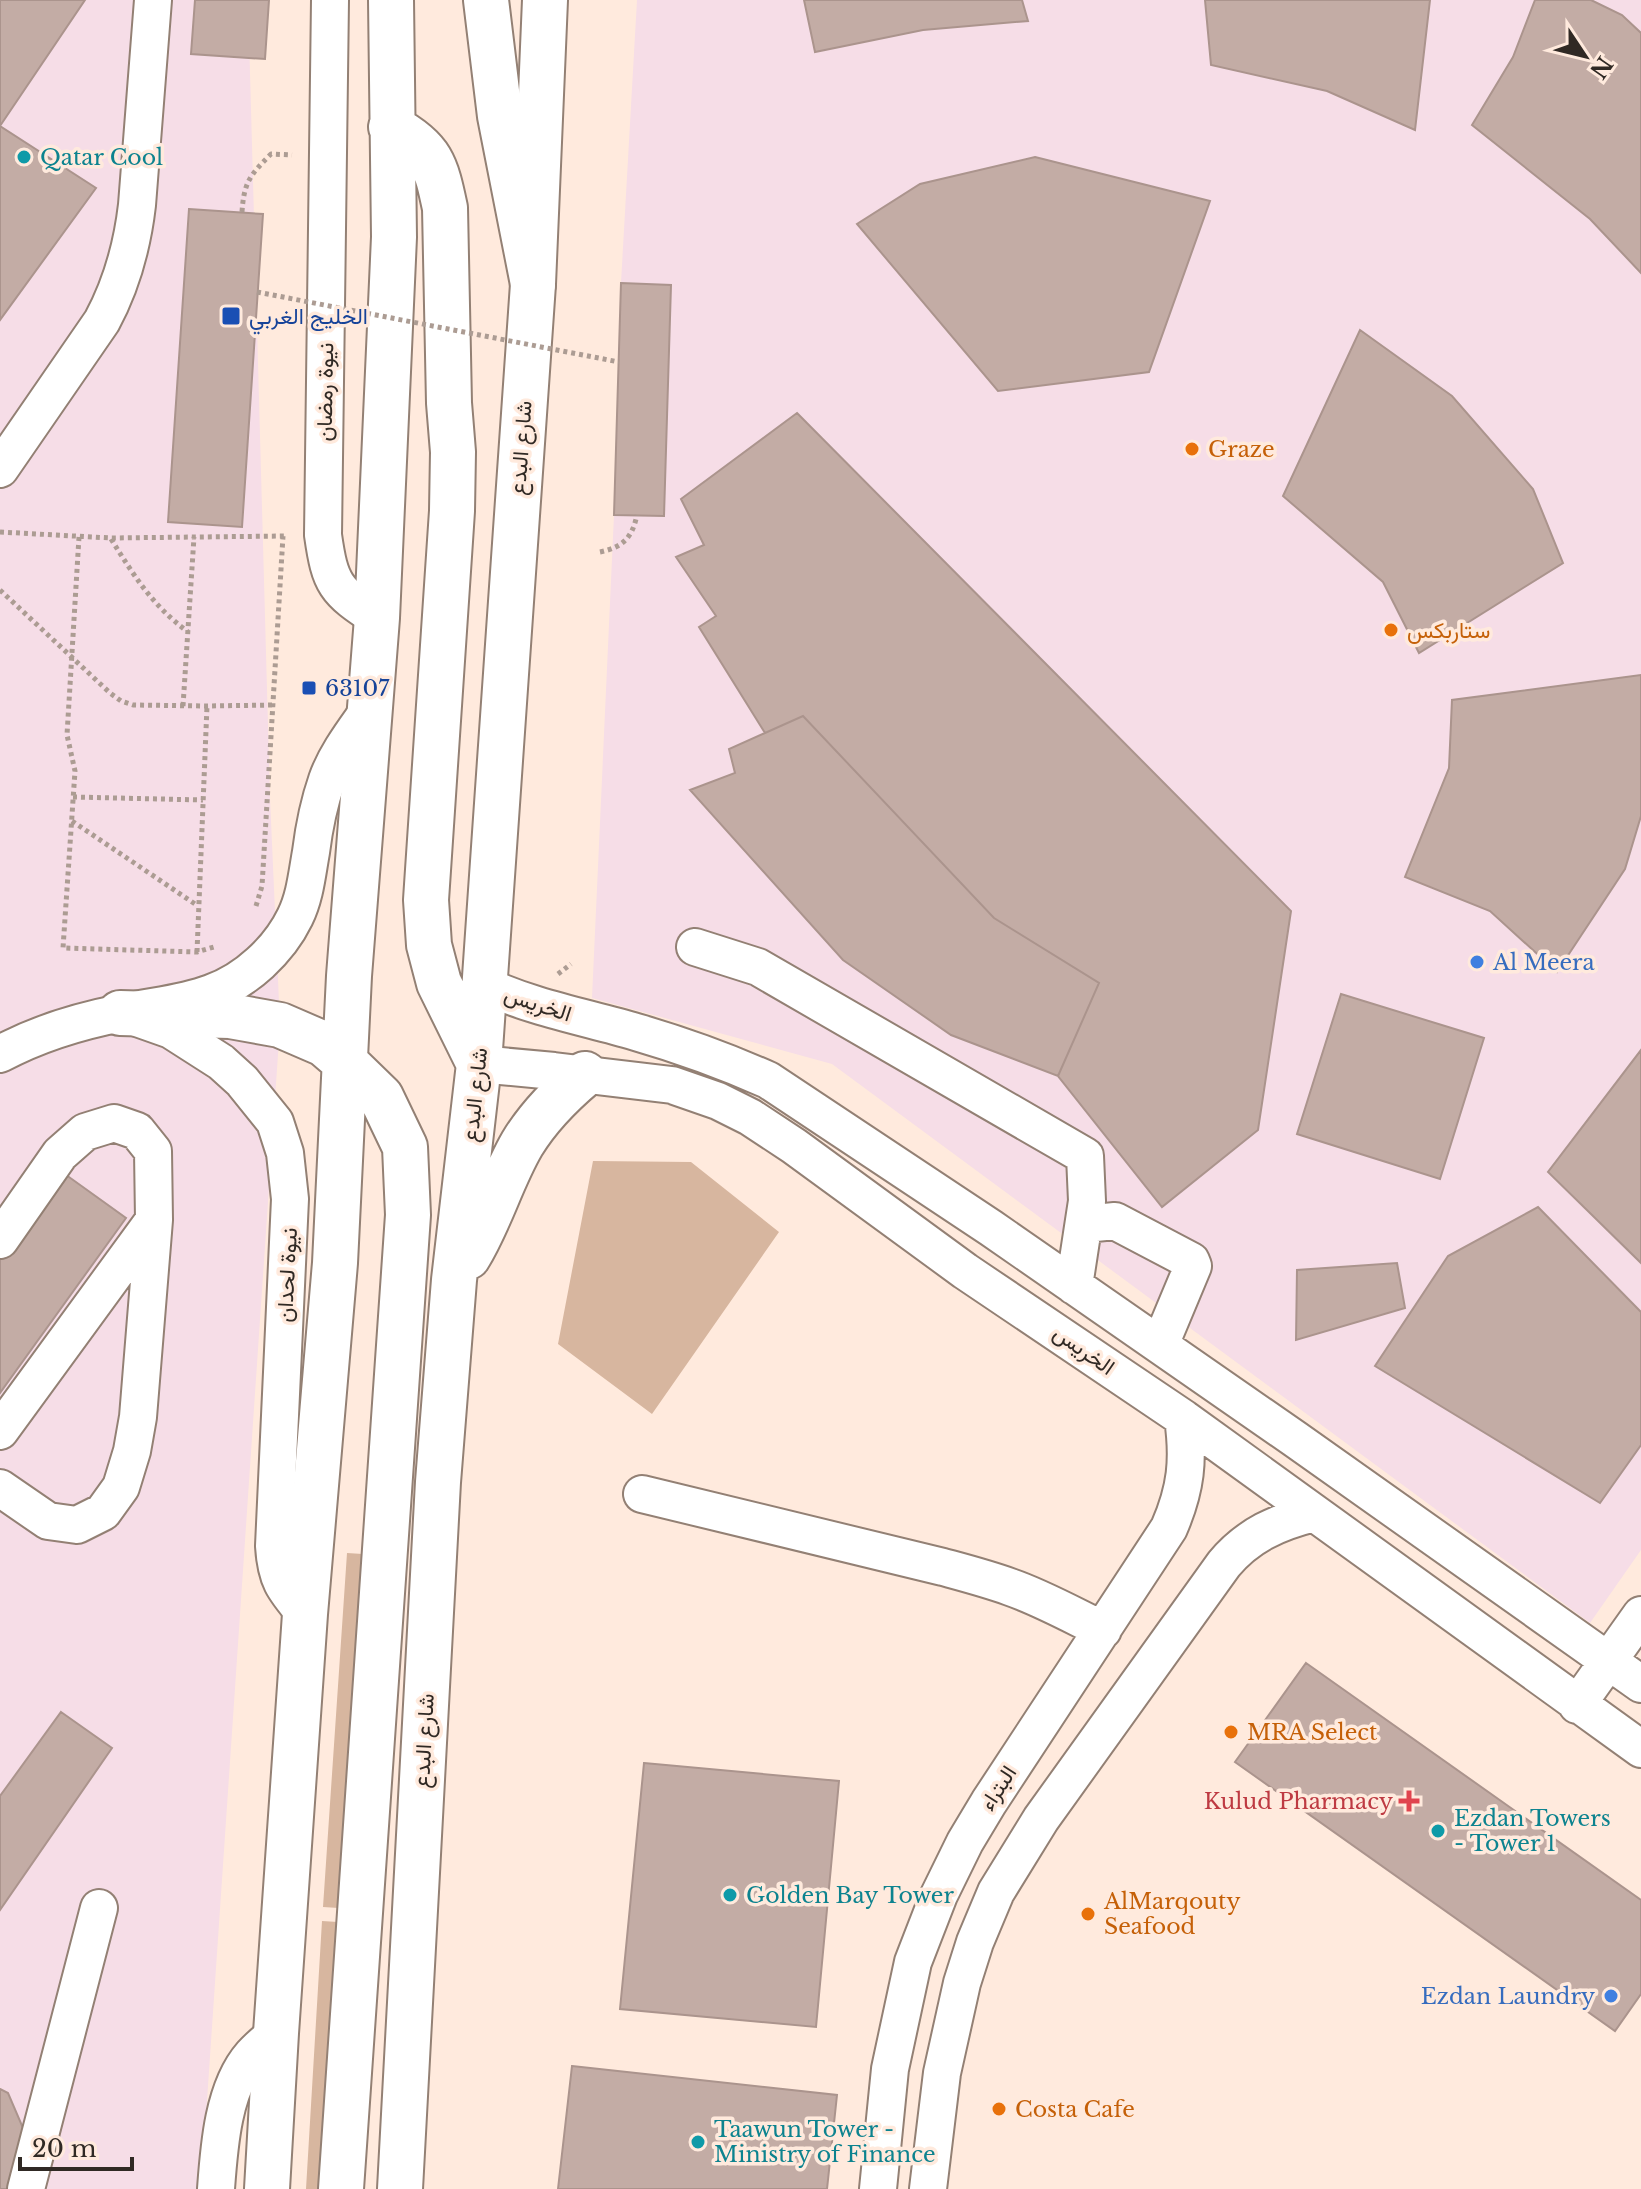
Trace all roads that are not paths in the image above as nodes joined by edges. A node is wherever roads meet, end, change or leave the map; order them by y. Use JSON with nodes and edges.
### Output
{"nodes":[{"id":1,"x":153,"y":0,"type":"edge"},
{"id":2,"x":330,"y":0,"type":"edge"},
{"id":3,"x":391,"y":0,"type":"edge"},
{"id":4,"x":486,"y":0,"type":"edge"},
{"id":5,"x":545,"y":0,"type":"edge"},
{"id":6,"x":391,"y":127,"type":"junction"},
{"id":7,"x":533,"y":284,"type":"junction"},
{"id":8,"x":0,"y":469,"type":"edge"},
{"id":9,"x":377,"y":618,"type":"junction"},
{"id":10,"x":371,"y":707,"type":"junction"},
{"id":11,"x":695,"y":947,"type":"dead end"},
{"id":12,"x":484,"y":985,"type":"junction"},
{"id":13,"x":120,"y":1013,"type":"junction"},
{"id":14,"x":0,"y":1054,"type":"edge"},
{"id":15,"x":345,"y":1062,"type":"junction"},
{"id":16,"x":479,"y":1064,"type":"junction"},
{"id":17,"x":585,"y":1074,"type":"junction"},
{"id":18,"x":154,"y":1220,"type":"junction"},
{"id":19,"x":1083,"y":1227,"type":"junction"},
{"id":20,"x":0,"y":1240,"type":"edge"},
{"id":21,"x":454,"y":1280,"type":"junction"},
{"id":22,"x":1074,"y":1286,"type":"junction"},
{"id":23,"x":1160,"y":1345,"type":"junction"},
{"id":24,"x":1183,"y":1418,"type":"junction"},
{"id":25,"x":0,"y":1431,"type":"edge"},
{"id":26,"x":0,"y":1488,"type":"edge"},
{"id":27,"x":642,"y":1494,"type":"dead end"},
{"id":28,"x":1314,"y":1513,"type":"junction"},
{"id":29,"x":305,"y":1614,"type":"junction"},
{"id":30,"x":1641,"y":1615,"type":"edge"},
{"id":31,"x":1103,"y":1630,"type":"junction"},
{"id":32,"x":1607,"y":1661,"type":"junction"},
{"id":33,"x":1641,"y":1684,"type":"edge"},
{"id":34,"x":1641,"y":1700,"type":"edge"},
{"id":35,"x":1577,"y":1705,"type":"junction"},
{"id":36,"x":1630,"y":1741,"type":"edge"},
{"id":37,"x":99,"y":1908,"type":"dead end"},
{"id":38,"x":276,"y":2033,"type":"junction"},
{"id":39,"x":26,"y":2189,"type":"edge"},
{"id":40,"x":216,"y":2189,"type":"edge"},
{"id":41,"x":267,"y":2189,"type":"edge"},
{"id":42,"x":341,"y":2189,"type":"edge"},
{"id":43,"x":400,"y":2189,"type":"edge"},
{"id":44,"x":878,"y":2189,"type":"edge"},
{"id":45,"x":928,"y":2189,"type":"edge"}],
"edges":[{"from":1,"to":8,"type":"street"},
{"from":2,"to":9,"type":"street","name":"نيوة رمضان"},
{"from":3,"to":6,"type":"main road"},
{"from":4,"to":7,"type":"main road"},
{"from":5,"to":7,"type":"main road","name":"شارع البدع"},
{"from":6,"to":9,"type":"main road"},
{"from":6,"to":16,"type":"main road"},
{"from":7,"to":12,"type":"main road","name":"شارع البدع"},
{"from":9,"to":10,"type":"main road"},
{"from":10,"to":13,"type":"street"},
{"from":10,"to":15,"type":"main road"},
{"from":11,"to":19,"type":"street"},
{"from":12,"to":16,"type":"main road","name":"شارع البدع"},
{"from":12,"to":22,"type":"street","name":"الخريس"},
{"from":13,"to":14,"type":"street"},
{"from":13,"to":15,"type":"main road"},
{"from":13,"to":29,"type":"street","name":"نيوة لحدان"},
{"from":15,"to":29,"type":"main road"},
{"from":15,"to":42,"type":"main road"},
{"from":16,"to":17,"type":"street","name":"الخريس"},
{"from":16,"to":21,"type":"main road","name":"شارع البدع"},
{"from":17,"to":21,"type":"main road"},
{"from":17,"to":24,"type":"street","name":"الخريس"},
{"from":18,"to":20,"type":"street"},
{"from":18,"to":25,"type":"street"},
{"from":18,"to":26,"type":"street"},
{"from":19,"to":22,"type":"street"},
{"from":19,"to":23,"type":"street"},
{"from":21,"to":43,"type":"main road","name":"شارع البدع"},
{"from":22,"to":23,"type":"street","name":"الخريس"},
{"from":23,"to":32,"type":"street","name":"الخريس"},
{"from":24,"to":28,"type":"street","name":"الخريس"},
{"from":24,"to":31,"type":"street","name":"البتراء"},
{"from":27,"to":31,"type":"street"},
{"from":28,"to":35,"type":"street","name":"الخريس"},
{"from":28,"to":45,"type":"street"},
{"from":29,"to":38,"type":"main road"},
{"from":30,"to":32,"type":"street"},
{"from":31,"to":44,"type":"street","name":"البتراء"},
{"from":32,"to":33,"type":"street","name":"الخريس"},
{"from":32,"to":35,"type":"street"},
{"from":34,"to":36,"type":"street"},
{"from":35,"to":36,"type":"street","name":"الخريس"},
{"from":37,"to":39,"type":"street"},
{"from":38,"to":40,"type":"street"},
{"from":38,"to":41,"type":"main road"}]}
